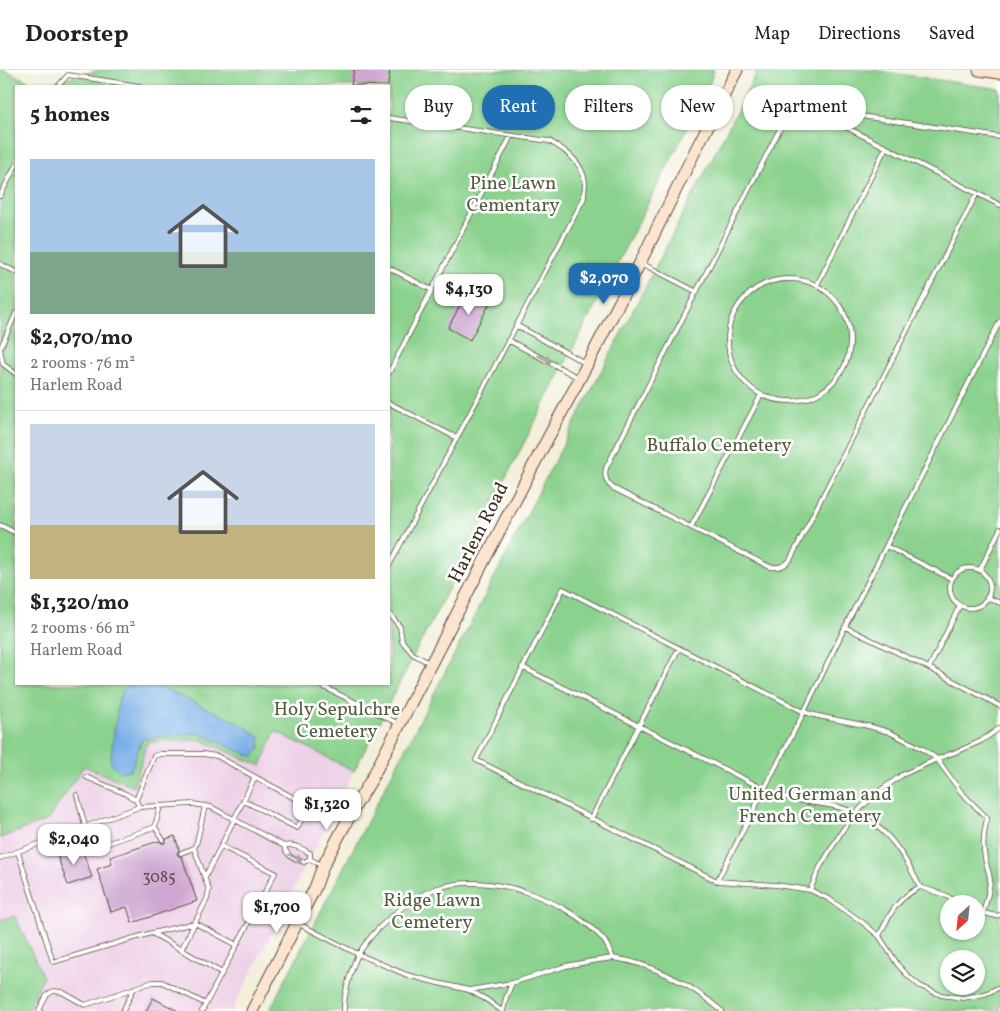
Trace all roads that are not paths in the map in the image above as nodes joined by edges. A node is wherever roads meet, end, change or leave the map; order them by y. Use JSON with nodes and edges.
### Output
{"nodes":[{"id":1,"x":737,"y":70,"type":"edge"},
{"id":2,"x":979,"y":70,"type":"edge"},
{"id":3,"x":1000,"y":74,"type":"edge"},
{"id":4,"x":59,"y":85,"type":"edge"},
{"id":5,"x":133,"y":85,"type":"edge"},
{"id":6,"x":866,"y":117,"type":"edge"},
{"id":7,"x":390,"y":118,"type":"edge"},
{"id":8,"x":779,"y":130,"type":"edge"},
{"id":9,"x":852,"y":130,"type":"edge"},
{"id":10,"x":512,"y":136,"type":"junction"},
{"id":11,"x":1000,"y":137,"type":"edge"},
{"id":12,"x":886,"y":147,"type":"junction"},
{"id":13,"x":15,"y":167,"type":"edge"},
{"id":14,"x":977,"y":193,"type":"junction"},
{"id":15,"x":0,"y":196,"type":"edge"},
{"id":16,"x":1000,"y":205,"type":"edge"},
{"id":17,"x":640,"y":263,"type":"junction"},
{"id":18,"x":0,"y":264,"type":"edge"},
{"id":19,"x":390,"y":269,"type":"edge"},
{"id":20,"x":15,"y":272,"type":"edge"},
{"id":21,"x":817,"y":285,"type":"junction"},
{"id":22,"x":432,"y":290,"type":"junction"},
{"id":23,"x":697,"y":292,"type":"junction"},
{"id":24,"x":15,"y":315,"type":"edge"},
{"id":25,"x":1000,"y":321,"type":"edge"},
{"id":26,"x":516,"y":325,"type":"junction"},
{"id":27,"x":508,"y":340,"type":"junction"},
{"id":28,"x":0,"y":349,"type":"edge"},
{"id":29,"x":588,"y":364,"type":"junction"},
{"id":30,"x":390,"y":371,"type":"edge"},
{"id":31,"x":15,"y":373,"type":"edge"},
{"id":32,"x":580,"y":378,"type":"junction"},
{"id":33,"x":761,"y":395,"type":"junction"},
{"id":34,"x":390,"y":403,"type":"edge"},
{"id":35,"x":457,"y":438,"type":"junction"},
{"id":36,"x":0,"y":525,"type":"edge"},
{"id":37,"x":691,"y":528,"type":"junction"},
{"id":38,"x":1000,"y":529,"type":"edge"},
{"id":39,"x":15,"y":532,"type":"edge"},
{"id":40,"x":886,"y":546,"type":"junction"},
{"id":41,"x":390,"y":564,"type":"edge"},
{"id":42,"x":980,"y":570,"type":"junction"},
{"id":43,"x":952,"y":579,"type":"junction"},
{"id":44,"x":987,"y":597,"type":"junction"},
{"id":45,"x":1000,"y":603,"type":"edge"},
{"id":46,"x":960,"y":606,"type":"junction"},
{"id":47,"x":390,"y":614,"type":"edge"},
{"id":48,"x":845,"y":627,"type":"junction"},
{"id":49,"x":679,"y":648,"type":"junction"},
{"id":50,"x":430,"y":664,"type":"junction"},
{"id":51,"x":522,"y":667,"type":"junction"},
{"id":52,"x":929,"y":668,"type":"junction"},
{"id":53,"x":320,"y":685,"type":"edge"},
{"id":54,"x":1000,"y":706,"type":"edge"},
{"id":55,"x":804,"y":712,"type":"junction"},
{"id":56,"x":399,"y":724,"type":"junction"},
{"id":57,"x":639,"y":725,"type":"junction"},
{"id":58,"x":1000,"y":728,"type":"edge"},
{"id":59,"x":937,"y":759,"type":"junction"},
{"id":60,"x":86,"y":777,"type":"dead end"},
{"id":61,"x":255,"y":777,"type":"junction"},
{"id":62,"x":764,"y":789,"type":"junction"},
{"id":63,"x":77,"y":795,"type":"dead end"},
{"id":64,"x":136,"y":800,"type":"junction"},
{"id":65,"x":244,"y":801,"type":"junction"},
{"id":66,"x":160,"y":806,"type":"junction"},
{"id":67,"x":205,"y":806,"type":"junction"},
{"id":68,"x":139,"y":807,"type":"junction"},
{"id":69,"x":856,"y":813,"type":"junction"},
{"id":70,"x":235,"y":819,"type":"junction"},
{"id":71,"x":591,"y":819,"type":"junction"},
{"id":72,"x":85,"y":827,"type":"junction"},
{"id":73,"x":155,"y":827,"type":"junction"},
{"id":74,"x":163,"y":840,"type":"dead end"},
{"id":75,"x":221,"y":846,"type":"junction"},
{"id":76,"x":284,"y":846,"type":"junction"},
{"id":77,"x":194,"y":848,"type":"junction"},
{"id":78,"x":18,"y":852,"type":"junction"},
{"id":79,"x":181,"y":854,"type":"dead end"},
{"id":80,"x":0,"y":858,"type":"edge"},
{"id":81,"x":310,"y":859,"type":"junction"},
{"id":82,"x":323,"y":866,"type":"junction"},
{"id":83,"x":204,"y":877,"type":"junction"},
{"id":84,"x":717,"y":881,"type":"junction"},
{"id":85,"x":920,"y":887,"type":"junction"},
{"id":86,"x":810,"y":890,"type":"junction"},
{"id":87,"x":945,"y":895,"type":"edge"},
{"id":88,"x":985,"y":907,"type":"edge"},
{"id":89,"x":985,"y":913,"type":"edge"},
{"id":90,"x":1000,"y":915,"type":"edge"},
{"id":91,"x":195,"y":923,"type":"junction"},
{"id":92,"x":297,"y":923,"type":"junction"},
{"id":93,"x":152,"y":934,"type":"junction"},
{"id":94,"x":879,"y":936,"type":"junction"},
{"id":95,"x":237,"y":945,"type":"junction"},
{"id":96,"x":181,"y":950,"type":"junction"},
{"id":97,"x":358,"y":954,"type":"junction"},
{"id":98,"x":613,"y":958,"type":"junction"},
{"id":99,"x":222,"y":973,"type":"junction"},
{"id":100,"x":512,"y":983,"type":"junction"},
{"id":101,"x":1000,"y":987,"type":"edge"},
{"id":102,"x":134,"y":988,"type":"junction"},
{"id":103,"x":469,"y":990,"type":"junction"},
{"id":104,"x":206,"y":1004,"type":"junction"},
{"id":105,"x":40,"y":1011,"type":"edge"},
{"id":106,"x":123,"y":1011,"type":"edge"},
{"id":107,"x":202,"y":1011,"type":"edge"},
{"id":108,"x":252,"y":1011,"type":"edge"},
{"id":109,"x":344,"y":1011,"type":"edge"},
{"id":110,"x":503,"y":1011,"type":"edge"},
{"id":111,"x":722,"y":1011,"type":"edge"}],
"edges":[{"from":1,"to":17,"type":"main road","name":"Harlem Road"},
{"from":2,"to":3,"type":"main road"},
{"from":4,"to":5,"type":"lane"},
{"from":6,"to":11,"type":"lane"},
{"from":7,"to":10,"type":"lane"},
{"from":8,"to":23,"type":"lane"},
{"from":9,"to":12,"type":"lane"},
{"from":10,"to":22,"type":"lane"},
{"from":10,"to":26,"type":"lane"},
{"from":12,"to":14,"type":"lane"},
{"from":12,"to":21,"type":"lane"},
{"from":13,"to":15,"type":"lane"},
{"from":14,"to":16,"type":"lane"},
{"from":14,"to":37,"type":"lane"},
{"from":17,"to":23,"type":"lane"},
{"from":17,"to":29,"type":"main road","name":"Harlem Road"},
{"from":18,"to":20,"type":"lane"},
{"from":19,"to":22,"type":"lane"},
{"from":21,"to":33,"type":"lane"},
{"from":21,"to":33,"type":"lane"},
{"from":22,"to":30,"type":"lane"},
{"from":23,"to":37,"type":"lane"},
{"from":24,"to":28,"type":"lane"},
{"from":25,"to":40,"type":"lane"},
{"from":26,"to":27,"type":"lane"},
{"from":26,"to":29,"type":"lane"},
{"from":27,"to":32,"type":"lane","one_way":true},
{"from":27,"to":35,"type":"lane"},
{"from":28,"to":31,"type":"lane"},
{"from":29,"to":32,"type":"main road","name":"Harlem Road"},
{"from":32,"to":50,"type":"main road","name":"Harlem Road"},
{"from":33,"to":37,"type":"lane"},
{"from":34,"to":35,"type":"lane"},
{"from":35,"to":41,"type":"lane"},
{"from":36,"to":39,"type":"lane"},
{"from":38,"to":42,"type":"lane"},
{"from":40,"to":43,"type":"lane"},
{"from":40,"to":48,"type":"lane"},
{"from":42,"to":43,"type":"lane"},
{"from":42,"to":44,"type":"lane"},
{"from":43,"to":46,"type":"lane"},
{"from":44,"to":45,"type":"lane"},
{"from":44,"to":46,"type":"lane"},
{"from":46,"to":52,"type":"lane"},
{"from":47,"to":50,"type":"lane"},
{"from":48,"to":52,"type":"lane"},
{"from":48,"to":55,"type":"lane"},
{"from":49,"to":51,"type":"lane"},
{"from":49,"to":55,"type":"lane"},
{"from":49,"to":57,"type":"lane"},
{"from":50,"to":56,"type":"main road","name":"Harlem Road"},
{"from":51,"to":57,"type":"lane"},
{"from":51,"to":71,"type":"lane"},
{"from":52,"to":54,"type":"lane"},
{"from":53,"to":56,"type":"lane"},
{"from":55,"to":59,"type":"lane"},
{"from":55,"to":62,"type":"lane"},
{"from":56,"to":82,"type":"main road","name":"Harlem Road"},
{"from":57,"to":62,"type":"lane"},
{"from":57,"to":71,"type":"lane"},
{"from":58,"to":59,"type":"lane"},
{"from":59,"to":69,"type":"lane"},
{"from":59,"to":88,"type":"lane"},
{"from":60,"to":64,"type":"lane"},
{"from":61,"to":64,"type":"lane"},
{"from":61,"to":65,"type":"lane"},
{"from":61,"to":65,"type":"lane"},
{"from":62,"to":69,"type":"lane"},
{"from":62,"to":84,"type":"lane"},
{"from":63,"to":72,"type":"lane"},
{"from":64,"to":68,"type":"lane"},
{"from":65,"to":70,"type":"lane"},
{"from":66,"to":67,"type":"lane"},
{"from":66,"to":68,"type":"lane"},
{"from":66,"to":73,"type":"lane"},
{"from":67,"to":70,"type":"lane"},
{"from":67,"to":77,"type":"lane"},
{"from":68,"to":72,"type":"lane"},
{"from":69,"to":85,"type":"lane"},
{"from":69,"to":86,"type":"lane"},
{"from":70,"to":75,"type":"lane"},
{"from":70,"to":76,"type":"lane"},
{"from":71,"to":84,"type":"lane"},
{"from":72,"to":73,"type":"lane"},
{"from":72,"to":78,"type":"lane"},
{"from":73,"to":74,"type":"lane"},
{"from":75,"to":83,"type":"lane"},
{"from":75,"to":95,"type":"lane"},
{"from":76,"to":81,"type":"lane"},
{"from":76,"to":81,"type":"lane","one_way":true},
{"from":77,"to":79,"type":"lane"},
{"from":77,"to":83,"type":"lane"},
{"from":78,"to":80,"type":"lane"},
{"from":78,"to":93,"type":"lane"},
{"from":81,"to":82,"type":"lane"},
{"from":82,"to":92,"type":"main road","name":"Harlem Road"},
{"from":83,"to":91,"type":"lane"},
{"from":84,"to":86,"type":"lane"},
{"from":85,"to":87,"type":"lane"},
{"from":85,"to":94,"type":"lane"},
{"from":86,"to":94,"type":"lane"},
{"from":89,"to":90,"type":"lane"},
{"from":91,"to":93,"type":"lane"},
{"from":91,"to":95,"type":"lane"},
{"from":91,"to":96,"type":"lane"},
{"from":92,"to":97,"type":"lane"},
{"from":92,"to":108,"type":"main road","name":"Harlem Road"},
{"from":93,"to":96,"type":"lane"},
{"from":94,"to":101,"type":"lane"},
{"from":95,"to":99,"type":"lane"},
{"from":96,"to":99,"type":"lane"},
{"from":97,"to":98,"type":"lane"},
{"from":97,"to":103,"type":"lane"},
{"from":97,"to":109,"type":"lane"},
{"from":98,"to":100,"type":"lane"},
{"from":98,"to":111,"type":"lane"},
{"from":99,"to":104,"type":"lane"},
{"from":100,"to":103,"type":"lane"},
{"from":100,"to":110,"type":"lane"},
{"from":102,"to":104,"type":"lane"},
{"from":102,"to":105,"type":"lane"},
{"from":102,"to":106,"type":"lane"},
{"from":103,"to":110,"type":"lane"},
{"from":104,"to":107,"type":"lane"}]}
